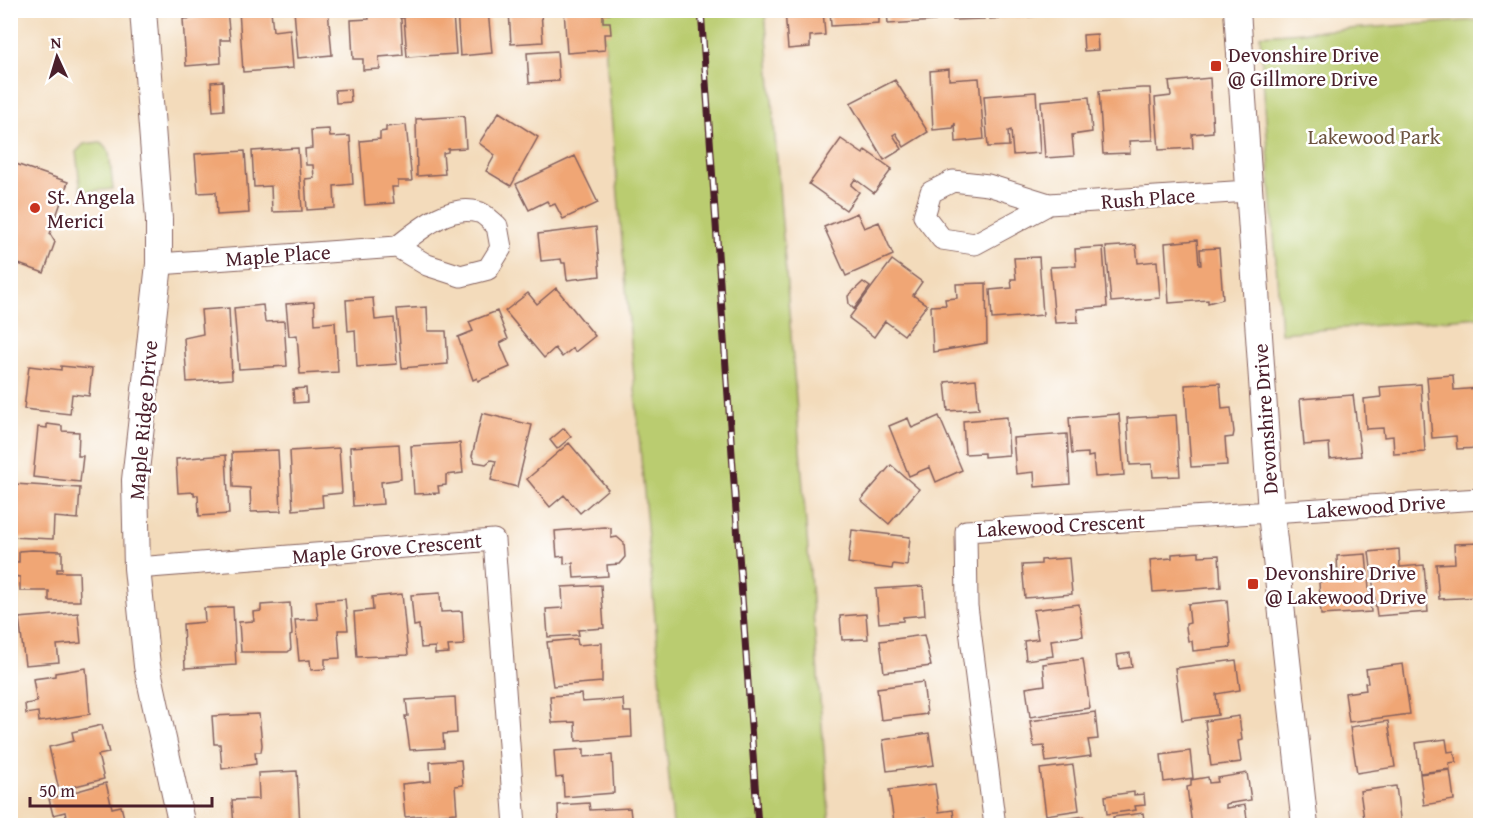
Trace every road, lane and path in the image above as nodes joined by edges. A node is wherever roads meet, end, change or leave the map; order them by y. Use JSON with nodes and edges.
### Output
{"nodes":[{"id":1,"x":143,"y":10,"type":"edge"},
{"id":2,"x":1237,"y":10,"type":"edge"},
{"id":3,"x":1248,"y":191,"type":"junction"},
{"id":4,"x":1049,"y":204,"type":"junction"},
{"id":5,"x":397,"y":247,"type":"dead end"},
{"id":6,"x":159,"y":264,"type":"junction"},
{"id":7,"x":1480,"y":499,"type":"edge"},
{"id":8,"x":1271,"y":513,"type":"junction"},
{"id":9,"x":137,"y":568,"type":"junction"},
{"id":10,"x":182,"y":825,"type":"edge"},
{"id":11,"x":515,"y":825,"type":"edge"},
{"id":12,"x":995,"y":825,"type":"edge"},
{"id":13,"x":1305,"y":825,"type":"edge"}],
"edges":[{"from":1,"to":6,"type":"street","name":"Maple Ridge Drive"},
{"from":2,"to":3,"type":"street","name":"Devonshire Drive"},
{"from":3,"to":4,"type":"street","name":"Rush Place"},
{"from":3,"to":8,"type":"street","name":"Devonshire Drive"},
{"from":4,"to":4,"type":"street","name":"Rush Place"},
{"from":5,"to":6,"type":"street","name":"Maple Place"},
{"from":6,"to":9,"type":"street","name":"Maple Ridge Drive"},
{"from":7,"to":8,"type":"street","name":"Lakewood Drive"},
{"from":8,"to":12,"type":"street","name":"Lakewood Crescent"},
{"from":8,"to":13,"type":"street","name":"Devonshire Drive"},
{"from":9,"to":10,"type":"street","name":"Maple Ridge Drive"},
{"from":9,"to":11,"type":"street","name":"Maple Grove Crescent"}]}
